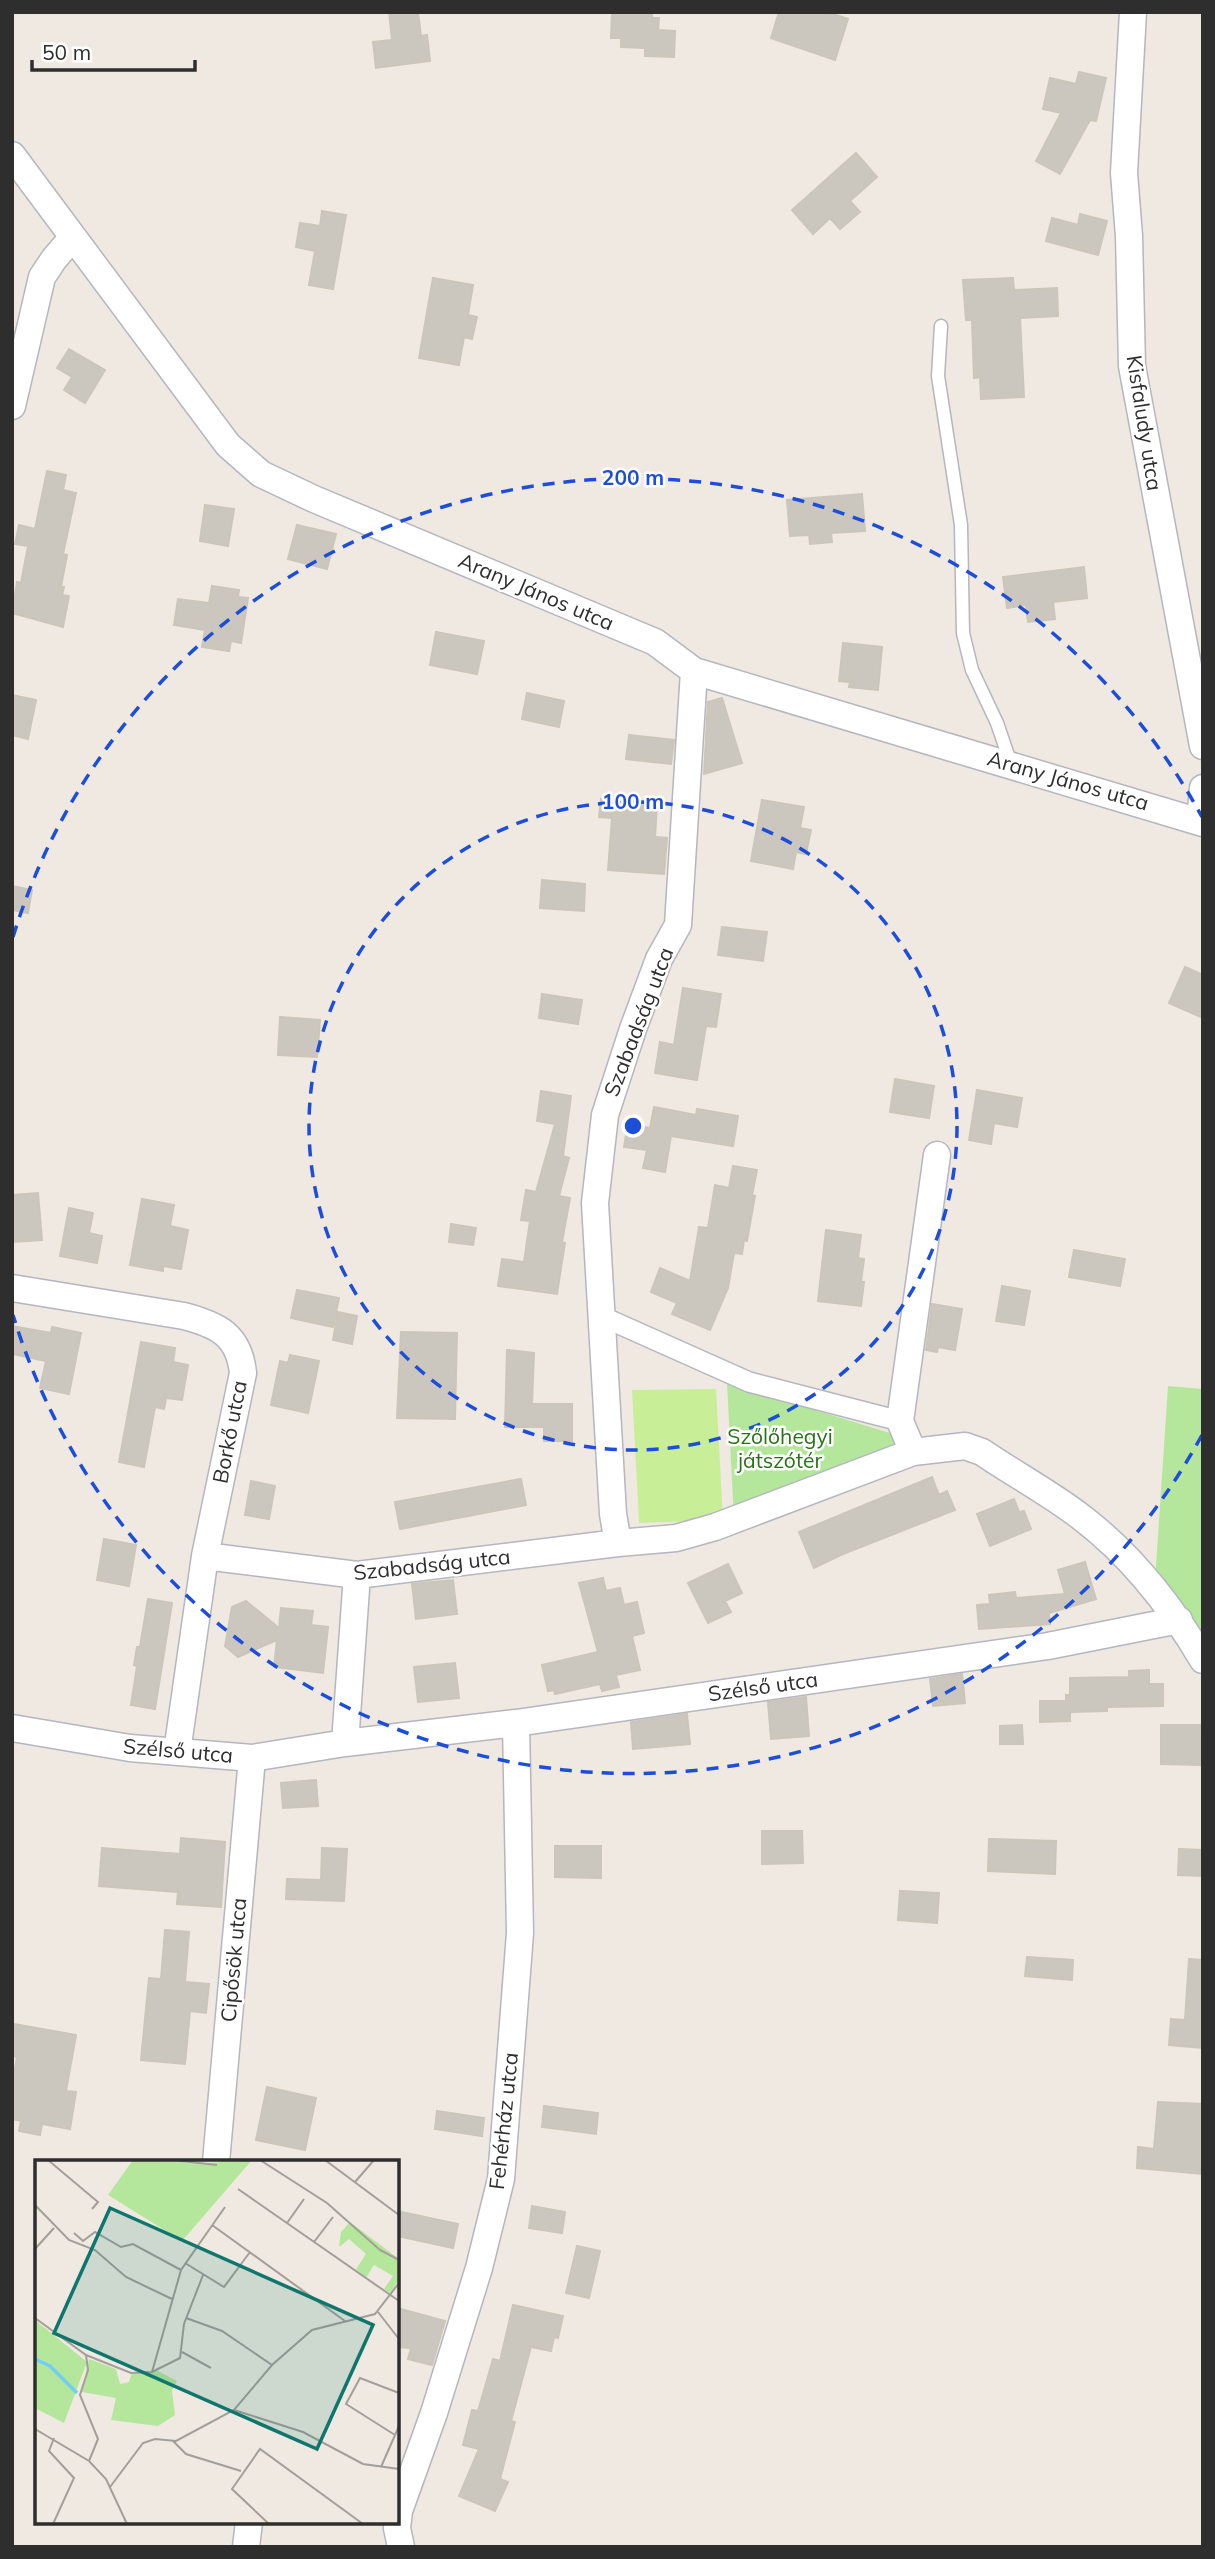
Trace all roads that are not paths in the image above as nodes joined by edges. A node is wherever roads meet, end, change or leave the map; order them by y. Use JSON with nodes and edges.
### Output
{"nodes":[{"id":1,"x":1133,"y":12,"type":"edge"},
{"id":2,"x":12,"y":155,"type":"edge"},
{"id":3,"x":73,"y":237,"type":"junction"},
{"id":4,"x":941,"y":326,"type":"dead end"},
{"id":5,"x":12,"y":406,"type":"edge"},
{"id":6,"x":694,"y":671,"type":"junction"},
{"id":7,"x":1203,"y":746,"type":"edge"},
{"id":8,"x":1011,"y":764,"type":"junction"},
{"id":9,"x":1203,"y":788,"type":"edge"},
{"id":10,"x":1201,"y":822,"type":"edge"},
{"id":11,"x":937,"y":1155,"type":"dead end"},
{"id":12,"x":12,"y":1288,"type":"edge"},
{"id":13,"x":601,"y":1316,"type":"junction"},
{"id":14,"x":900,"y":1421,"type":"junction"},
{"id":15,"x":913,"y":1452,"type":"junction"},
{"id":16,"x":618,"y":1543,"type":"junction"},
{"id":17,"x":205,"y":1556,"type":"junction"},
{"id":18,"x":356,"y":1576,"type":"junction"},
{"id":19,"x":1179,"y":1620,"type":"junction"},
{"id":20,"x":1203,"y":1660,"type":"edge"},
{"id":21,"x":516,"y":1723,"type":"junction"},
{"id":22,"x":12,"y":1728,"type":"edge"},
{"id":23,"x":345,"y":1743,"type":"junction"},
{"id":24,"x":177,"y":1752,"type":"junction"},
{"id":25,"x":252,"y":1758,"type":"junction"},
{"id":26,"x":216,"y":2160,"type":"edge"},
{"id":27,"x":399,"y":2511,"type":"edge"},
{"id":28,"x":249,"y":2524,"type":"edge"},
{"id":29,"x":397,"y":2524,"type":"edge"},
{"id":30,"x":246,"y":2547,"type":"edge"},
{"id":31,"x":401,"y":2547,"type":"edge"}],
"edges":[{"from":1,"to":7,"type":"street","name":"Kisfaludy utca"},
{"from":2,"to":3,"type":"street","name":"Arany János utca"},
{"from":3,"to":5,"type":"street"},
{"from":3,"to":6,"type":"street","name":"Arany János utca"},
{"from":4,"to":8,"type":"lane"},
{"from":6,"to":8,"type":"street","name":"Arany János utca"},
{"from":6,"to":13,"type":"street","name":"Szabadság utca"},
{"from":8,"to":10,"type":"street","name":"Arany János utca"},
{"from":9,"to":10,"type":"street"},
{"from":11,"to":14,"type":"street"},
{"from":12,"to":17,"type":"street","name":"Borkő utca"},
{"from":13,"to":14,"type":"street"},
{"from":13,"to":16,"type":"street","name":"Szabadság utca"},
{"from":14,"to":15,"type":"street"},
{"from":15,"to":16,"type":"street","name":"Szabadság utca"},
{"from":15,"to":19,"type":"street","name":"Szabadság utca"},
{"from":16,"to":18,"type":"street","name":"Szabadság utca"},
{"from":17,"to":18,"type":"street","name":"Szabadság utca"},
{"from":17,"to":24,"type":"street","name":"Borkő utca"},
{"from":18,"to":23,"type":"street"},
{"from":19,"to":20,"type":"street","name":"Szabadság utca"},
{"from":19,"to":21,"type":"street","name":"Szélső utca"},
{"from":21,"to":23,"type":"street","name":"Szélső utca"},
{"from":21,"to":27,"type":"street","name":"Fehérház utca"},
{"from":22,"to":24,"type":"street","name":"Szélső utca"},
{"from":23,"to":25,"type":"street","name":"Szélső utca"},
{"from":24,"to":25,"type":"street","name":"Szélső utca"},
{"from":25,"to":26,"type":"street","name":"Cipősök utca"},
{"from":28,"to":30,"type":"street"},
{"from":29,"to":31,"type":"street","name":"Fehérház utca"}]}
